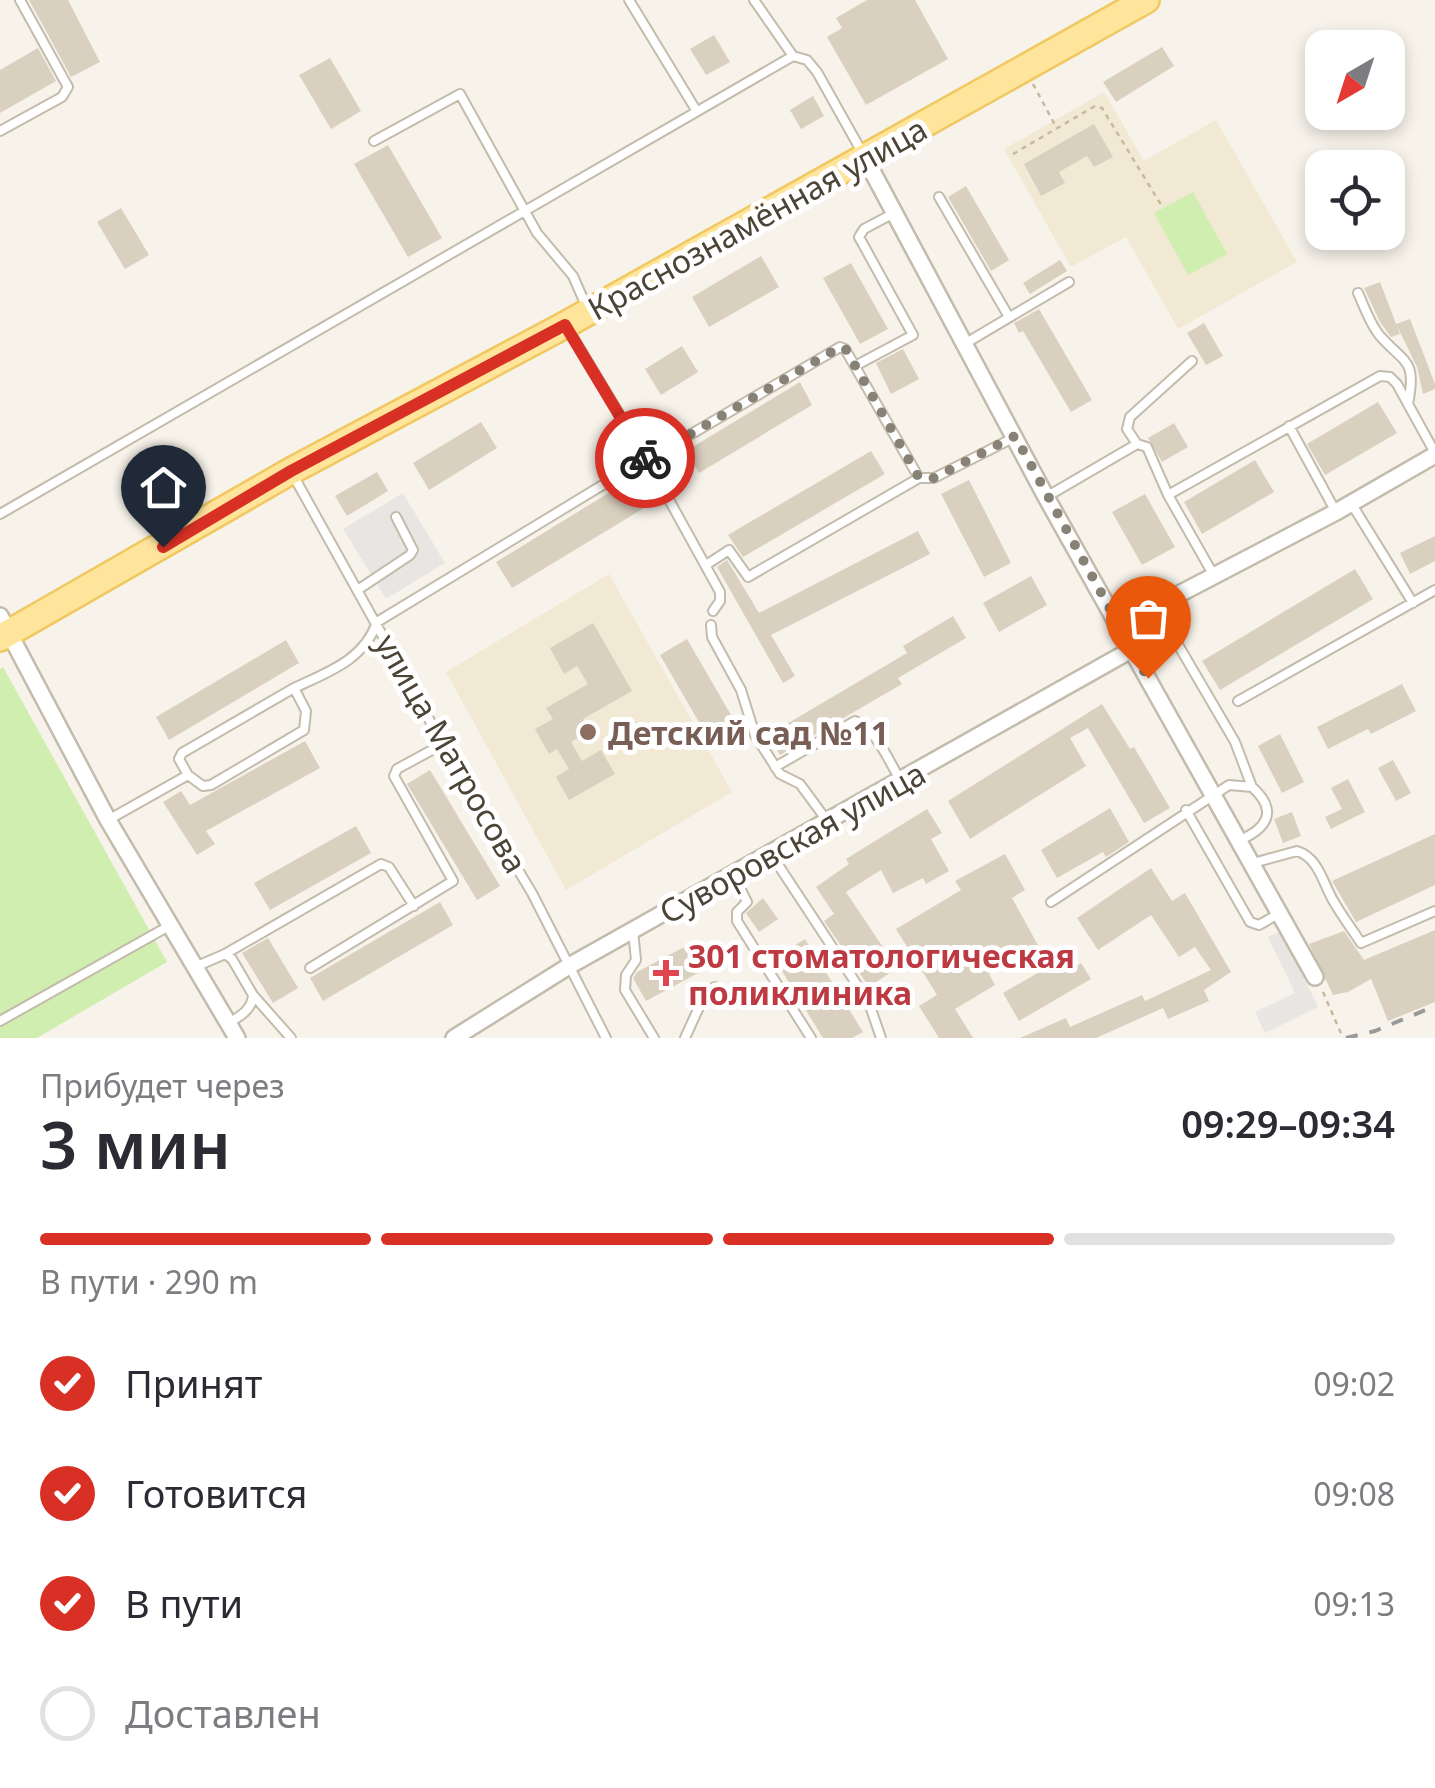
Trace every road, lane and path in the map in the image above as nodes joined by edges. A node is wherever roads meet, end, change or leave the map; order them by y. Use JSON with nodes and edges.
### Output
{"nodes":[{"id":1,"x":20,"y":0,"type":"edge"},
{"id":2,"x":629,"y":0,"type":"edge"},
{"id":3,"x":754,"y":0,"type":"edge"},
{"id":4,"x":1146,"y":0,"type":"edge"},
{"id":5,"x":793,"y":56,"type":"junction"},
{"id":6,"x":1025,"y":69,"type":"junction"},
{"id":7,"x":696,"y":110,"type":"junction"},
{"id":8,"x":1057,"y":127,"type":"junction"},
{"id":9,"x":0,"y":131,"type":"edge"},
{"id":10,"x":374,"y":141,"type":"dead end"},
{"id":11,"x":1013,"y":154,"type":"dead end"},
{"id":12,"x":864,"y":156,"type":"junction"},
{"id":13,"x":939,"y":197,"type":"dead end"},
{"id":14,"x":1163,"y":208,"type":"dead end"},
{"id":15,"x":524,"y":209,"type":"junction"},
{"id":16,"x":894,"y":213,"type":"junction"},
{"id":17,"x":1069,"y":282,"type":"dead end"},
{"id":18,"x":1358,"y":293,"type":"dead end"},
{"id":19,"x":588,"y":312,"type":"junction"},
{"id":20,"x":1009,"y":316,"type":"junction"},
{"id":21,"x":565,"y":325,"type":"junction"},
{"id":22,"x":966,"y":344,"type":"junction"},
{"id":23,"x":1192,"y":361,"type":"dead end"},
{"id":24,"x":855,"y":366,"type":"junction"},
{"id":25,"x":1408,"y":404,"type":"junction"},
{"id":26,"x":1288,"y":426,"type":"junction"},
{"id":27,"x":1015,"y":436,"type":"junction"},
{"id":28,"x":1137,"y":444,"type":"junction"},
{"id":29,"x":1435,"y":454,"type":"edge"},
{"id":30,"x":646,"y":460,"type":"junction"},
{"id":31,"x":628,"y":469,"type":"dead end"},
{"id":32,"x":291,"y":471,"type":"junction"},
{"id":33,"x":919,"y":478,"type":"junction"},
{"id":34,"x":1168,"y":495,"type":"junction"},
{"id":35,"x":1046,"y":496,"type":"junction"},
{"id":36,"x":1351,"y":502,"type":"junction"},
{"id":37,"x":1336,"y":512,"type":"junction"},
{"id":38,"x":0,"y":514,"type":"edge"},
{"id":39,"x":396,"y":517,"type":"dead end"},
{"id":40,"x":706,"y":565,"type":"junction"},
{"id":41,"x":1213,"y":574,"type":"junction"},
{"id":42,"x":359,"y":589,"type":"junction"},
{"id":43,"x":1435,"y":590,"type":"edge"},
{"id":44,"x":1412,"y":603,"type":"junction"},
{"id":45,"x":1156,"y":607,"type":"junction"},
{"id":46,"x":713,"y":611,"type":"dead end"},
{"id":47,"x":377,"y":622,"type":"junction"},
{"id":48,"x":711,"y":625,"type":"dead end"},
{"id":49,"x":1118,"y":626,"type":"junction"},
{"id":50,"x":3,"y":629,"type":"edge"},
{"id":51,"x":1131,"y":650,"type":"junction"},
{"id":52,"x":294,"y":688,"type":"junction"},
{"id":53,"x":1238,"y":701,"type":"dead end"},
{"id":54,"x":443,"y":744,"type":"junction"},
{"id":55,"x":775,"y":767,"type":"junction"},
{"id":56,"x":188,"y":775,"type":"junction"},
{"id":57,"x":901,"y":781,"type":"junction"},
{"id":58,"x":1252,"y":786,"type":"junction"},
{"id":59,"x":1212,"y":794,"type":"junction"},
{"id":60,"x":1186,"y":810,"type":"junction"},
{"id":61,"x":108,"y":820,"type":"junction"},
{"id":62,"x":828,"y":822,"type":"junction"},
{"id":63,"x":1240,"y":840,"type":"junction"},
{"id":64,"x":770,"y":854,"type":"junction"},
{"id":65,"x":1253,"y":863,"type":"junction"},
{"id":66,"x":732,"y":874,"type":"junction"},
{"id":67,"x":1051,"y":902,"type":"dead end"},
{"id":68,"x":414,"y":906,"type":"junction"},
{"id":69,"x":1435,"y":910,"type":"edge"},
{"id":70,"x":1280,"y":913,"type":"junction"},
{"id":71,"x":169,"y":926,"type":"junction"},
{"id":72,"x":633,"y":930,"type":"junction"},
{"id":73,"x":225,"y":954,"type":"junction"},
{"id":74,"x":568,"y":966,"type":"junction"},
{"id":75,"x":194,"y":967,"type":"junction"},
{"id":76,"x":310,"y":968,"type":"dead end"},
{"id":77,"x":1315,"y":978,"type":"joint"},
{"id":78,"x":715,"y":987,"type":"dead end"},
{"id":79,"x":252,"y":996,"type":"junction"},
{"id":80,"x":0,"y":1021,"type":"edge"},
{"id":81,"x":233,"y":1030,"type":"edge"},
{"id":82,"x":292,"y":1038,"type":"edge"},
{"id":83,"x":454,"y":1038,"type":"edge"},
{"id":84,"x":606,"y":1038,"type":"edge"},
{"id":85,"x":654,"y":1038,"type":"edge"},
{"id":86,"x":685,"y":1038,"type":"edge"},
{"id":87,"x":810,"y":1038,"type":"edge"},
{"id":88,"x":881,"y":1038,"type":"edge"},
{"id":89,"x":1343,"y":1038,"type":"edge"}],
"edges":[{"from":1,"to":9,"type":"lane"},
{"from":2,"to":7,"type":"lane"},
{"from":3,"to":5,"type":"lane"},
{"from":4,"to":6,"type":"main road","name":"Краснознамённая улица"},
{"from":5,"to":7,"type":"lane"},
{"from":5,"to":12,"type":"lane"},
{"from":6,"to":8,"type":"path"},
{"from":6,"to":12,"type":"main road","name":"Краснознамённая улица"},
{"from":7,"to":15,"type":"lane"},
{"from":8,"to":11,"type":"path"},
{"from":8,"to":14,"type":"path"},
{"from":10,"to":15,"type":"lane"},
{"from":12,"to":16,"type":"street"},
{"from":12,"to":19,"type":"main road","name":"Краснознамённая улица"},
{"from":13,"to":20,"type":"lane"},
{"from":15,"to":19,"type":"lane"},
{"from":15,"to":38,"type":"lane"},
{"from":16,"to":22,"type":"street"},
{"from":16,"to":24,"type":"lane"},
{"from":17,"to":20,"type":"lane"},
{"from":18,"to":25,"type":"lane"},
{"from":19,"to":21,"type":"main road","name":"Краснознамённая улица"},
{"from":20,"to":22,"type":"lane"},
{"from":21,"to":30,"type":"lane"},
{"from":21,"to":32,"type":"main road","name":"Краснознамённая улица"},
{"from":22,"to":27,"type":"street"},
{"from":23,"to":28,"type":"lane"},
{"from":24,"to":30,"type":"lane"},
{"from":24,"to":33,"type":"lane"},
{"from":25,"to":26,"type":"lane"},
{"from":25,"to":29,"type":"lane"},
{"from":26,"to":34,"type":"lane"},
{"from":26,"to":37,"type":"lane"},
{"from":27,"to":33,"type":"lane"},
{"from":27,"to":35,"type":"street"},
{"from":28,"to":34,"type":"lane"},
{"from":28,"to":35,"type":"lane"},
{"from":29,"to":36,"type":"street"},
{"from":30,"to":40,"type":"lane"},
{"from":31,"to":47,"type":"lane"},
{"from":32,"to":42,"type":"lane","name":"улица Матросова"},
{"from":32,"to":50,"type":"main road","name":"Краснознамённая улица"},
{"from":33,"to":40,"type":"lane"},
{"from":34,"to":41,"type":"lane"},
{"from":35,"to":49,"type":"street"},
{"from":36,"to":37,"type":"street"},
{"from":36,"to":44,"type":"lane"},
{"from":37,"to":41,"type":"street"},
{"from":39,"to":42,"type":"lane"},
{"from":40,"to":46,"type":"lane"},
{"from":41,"to":45,"type":"street"},
{"from":42,"to":47,"type":"lane","name":"улица Матросова"},
{"from":43,"to":44,"type":"lane"},
{"from":44,"to":53,"type":"lane"},
{"from":45,"to":49,"type":"street"},
{"from":45,"to":58,"type":"lane"},
{"from":47,"to":52,"type":"lane"},
{"from":47,"to":54,"type":"lane","name":"улица Матросова"},
{"from":48,"to":55,"type":"lane"},
{"from":49,"to":51,"type":"street"},
{"from":50,"to":61,"type":"street"},
{"from":51,"to":57,"type":"street","name":"Суворовская улица"},
{"from":51,"to":59,"type":"street"},
{"from":52,"to":56,"type":"lane"},
{"from":52,"to":56,"type":"lane"},
{"from":54,"to":68,"type":"lane"},
{"from":54,"to":74,"type":"lane","name":"улица Матросова"},
{"from":55,"to":57,"type":"lane"},
{"from":55,"to":62,"type":"lane"},
{"from":56,"to":61,"type":"lane"},
{"from":57,"to":62,"type":"street","name":"Суворовская улица"},
{"from":58,"to":59,"type":"lane"},
{"from":58,"to":63,"type":"lane"},
{"from":59,"to":60,"type":"lane"},
{"from":59,"to":63,"type":"street"},
{"from":60,"to":67,"type":"lane"},
{"from":60,"to":70,"type":"lane"},
{"from":61,"to":71,"type":"street"},
{"from":62,"to":64,"type":"street","name":"Суворовская улица"},
{"from":63,"to":65,"type":"street"},
{"from":64,"to":66,"type":"street","name":"Суворовская улица"},
{"from":64,"to":88,"type":"lane"},
{"from":65,"to":69,"type":"lane"},
{"from":65,"to":70,"type":"street"},
{"from":66,"to":72,"type":"street","name":"Суворовская улица"},
{"from":66,"to":87,"type":"lane"},
{"from":68,"to":73,"type":"lane"},
{"from":68,"to":76,"type":"lane"},
{"from":70,"to":77,"type":"street"},
{"from":71,"to":75,"type":"street"},
{"from":71,"to":80,"type":"lane"},
{"from":72,"to":74,"type":"street","name":"Суворовская улица"},
{"from":72,"to":85,"type":"lane"},
{"from":73,"to":75,"type":"lane"},
{"from":73,"to":79,"type":"lane"},
{"from":74,"to":83,"type":"street","name":"Суворовская улица"},
{"from":74,"to":84,"type":"lane","name":"улица Матросова"},
{"from":75,"to":81,"type":"street"},
{"from":77,"to":89,"type":"path"},
{"from":78,"to":86,"type":"lane"},
{"from":79,"to":81,"type":"lane"},
{"from":79,"to":82,"type":"lane"}]}
